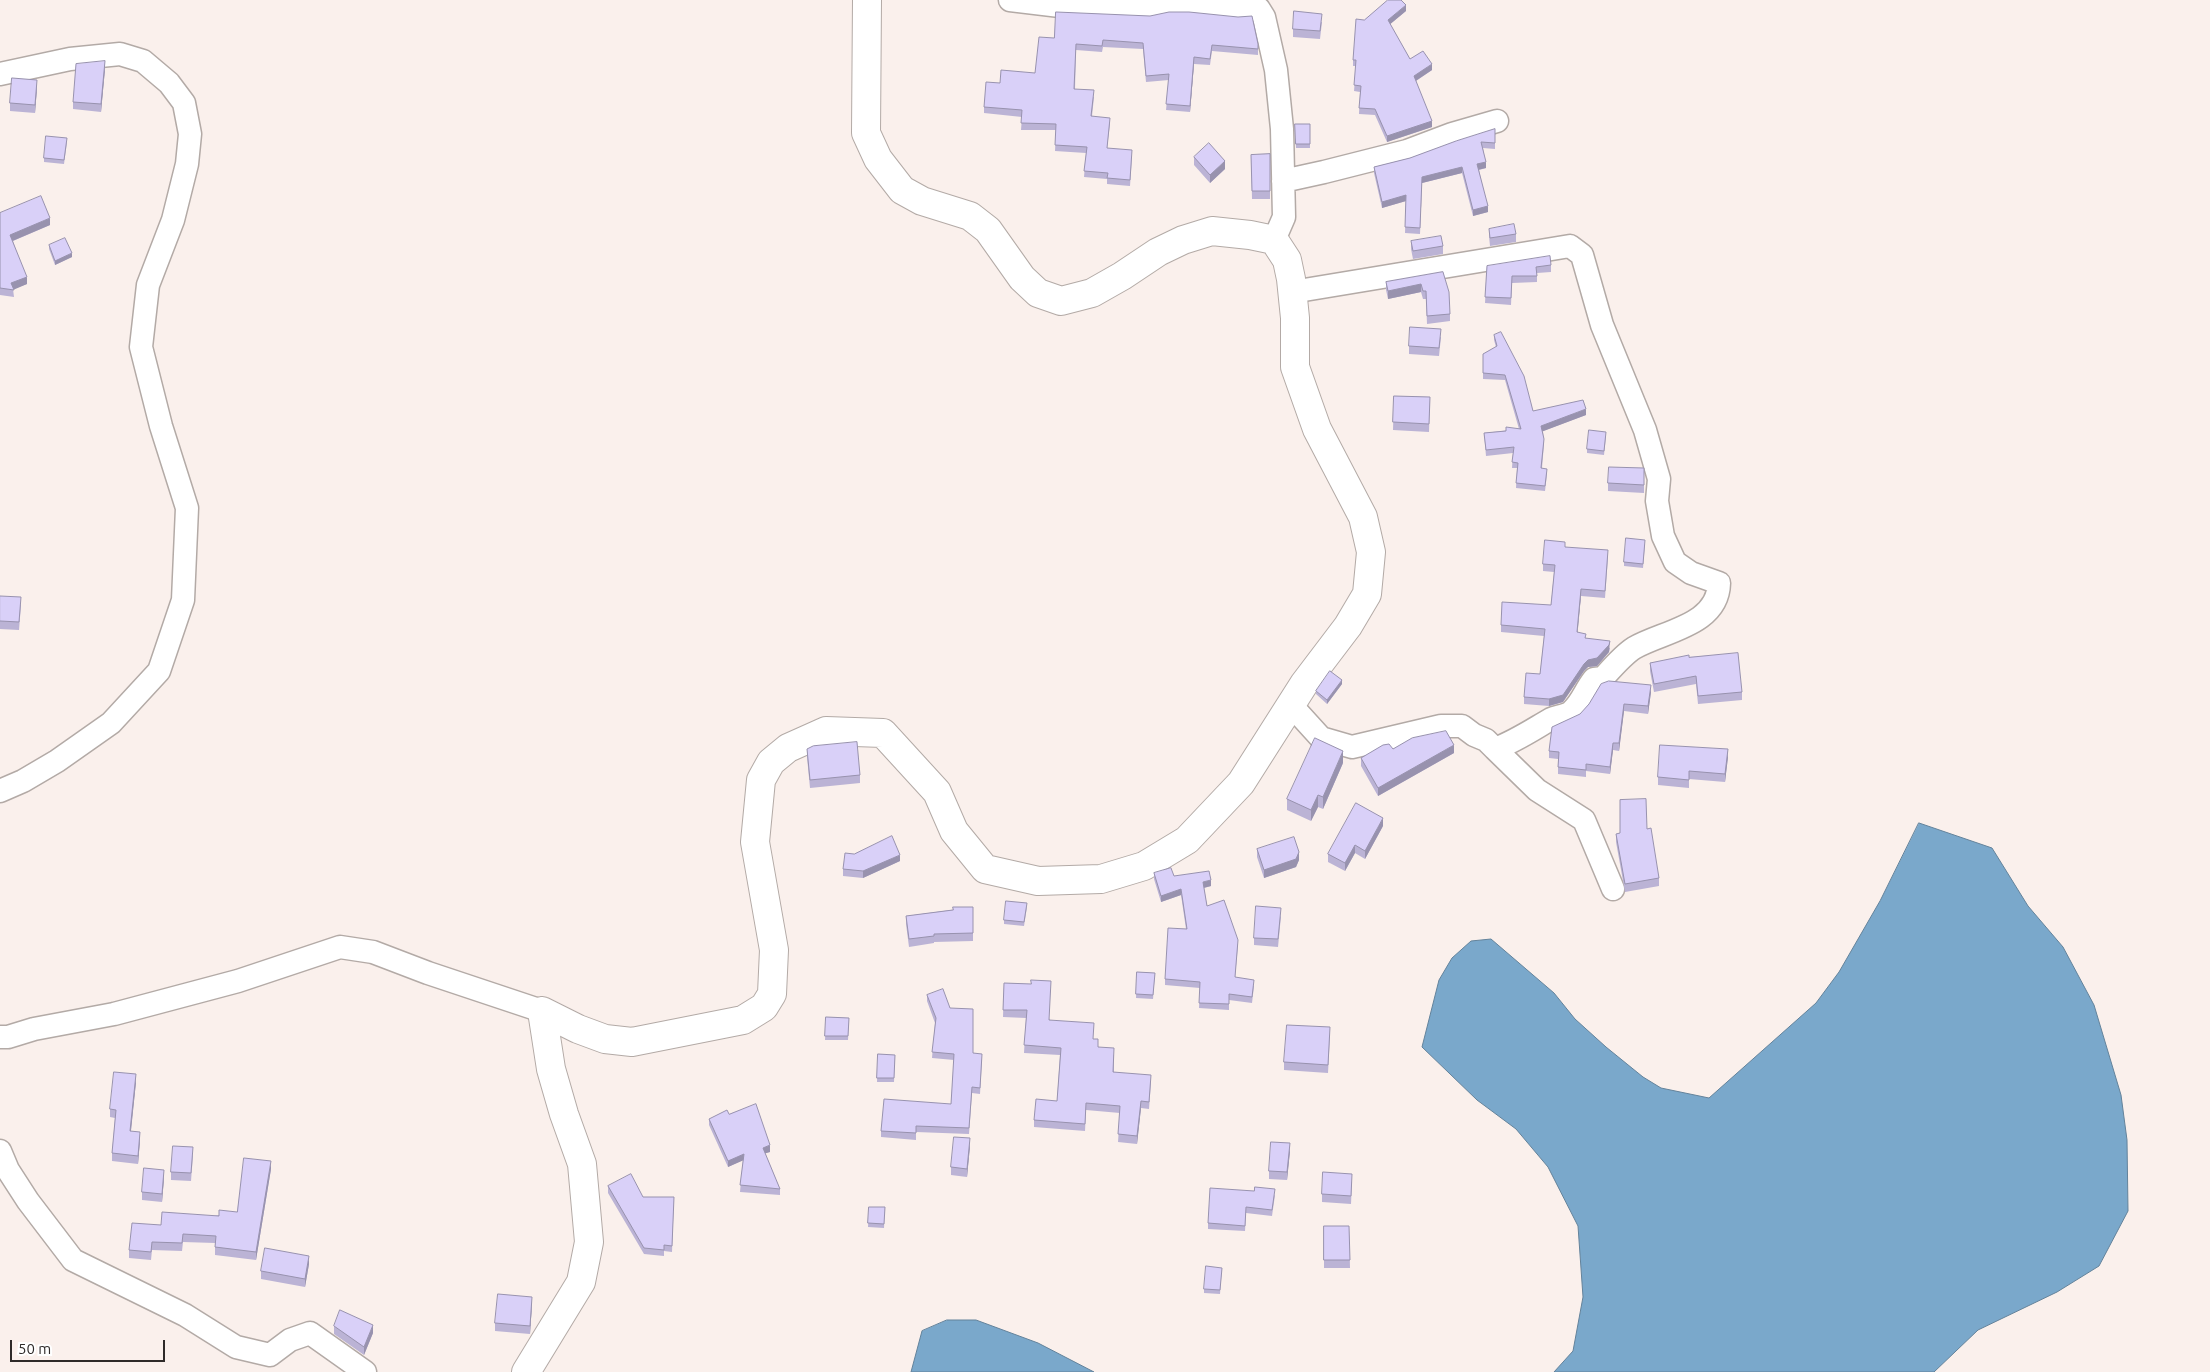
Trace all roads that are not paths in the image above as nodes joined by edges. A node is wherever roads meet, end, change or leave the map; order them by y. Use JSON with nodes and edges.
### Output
{"nodes":[{"id":1,"x":867,"y":0,"type":"edge"},
{"id":2,"x":1010,"y":0,"type":"edge"},
{"id":3,"x":1167,"y":3,"type":"edge"},
{"id":4,"x":1127,"y":4,"type":"edge"},
{"id":5,"x":1222,"y":4,"type":"edge"},
{"id":6,"x":0,"y":74,"type":"edge"},
{"id":7,"x":1497,"y":121,"type":"dead end"},
{"id":8,"x":1283,"y":181,"type":"junction"},
{"id":9,"x":1274,"y":240,"type":"junction"},
{"id":10,"x":1292,"y":292,"type":"junction"},
{"id":11,"x":1291,"y":705,"type":"junction"},
{"id":12,"x":1495,"y":748,"type":"junction"},
{"id":13,"x":0,"y":791,"type":"edge"},
{"id":14,"x":1613,"y":890,"type":"dead end"},
{"id":15,"x":542,"y":1011,"type":"junction"},
{"id":16,"x":0,"y":1037,"type":"edge"},
{"id":17,"x":0,"y":1151,"type":"edge"},
{"id":18,"x":364,"y":1372,"type":"edge"},
{"id":19,"x":526,"y":1372,"type":"edge"}],
"edges":[{"from":1,"to":9,"type":"street"},
{"from":2,"to":4,"type":"street"},
{"from":3,"to":4,"type":"street"},
{"from":3,"to":5,"type":"street"},
{"from":5,"to":8,"type":"street"},
{"from":6,"to":13,"type":"street"},
{"from":7,"to":8,"type":"street"},
{"from":8,"to":9,"type":"street"},
{"from":9,"to":10,"type":"street"},
{"from":10,"to":11,"type":"street"},
{"from":10,"to":12,"type":"street"},
{"from":11,"to":12,"type":"street"},
{"from":11,"to":15,"type":"street"},
{"from":12,"to":14,"type":"street"},
{"from":15,"to":16,"type":"street"},
{"from":15,"to":19,"type":"street"},
{"from":17,"to":18,"type":"street"}]}
